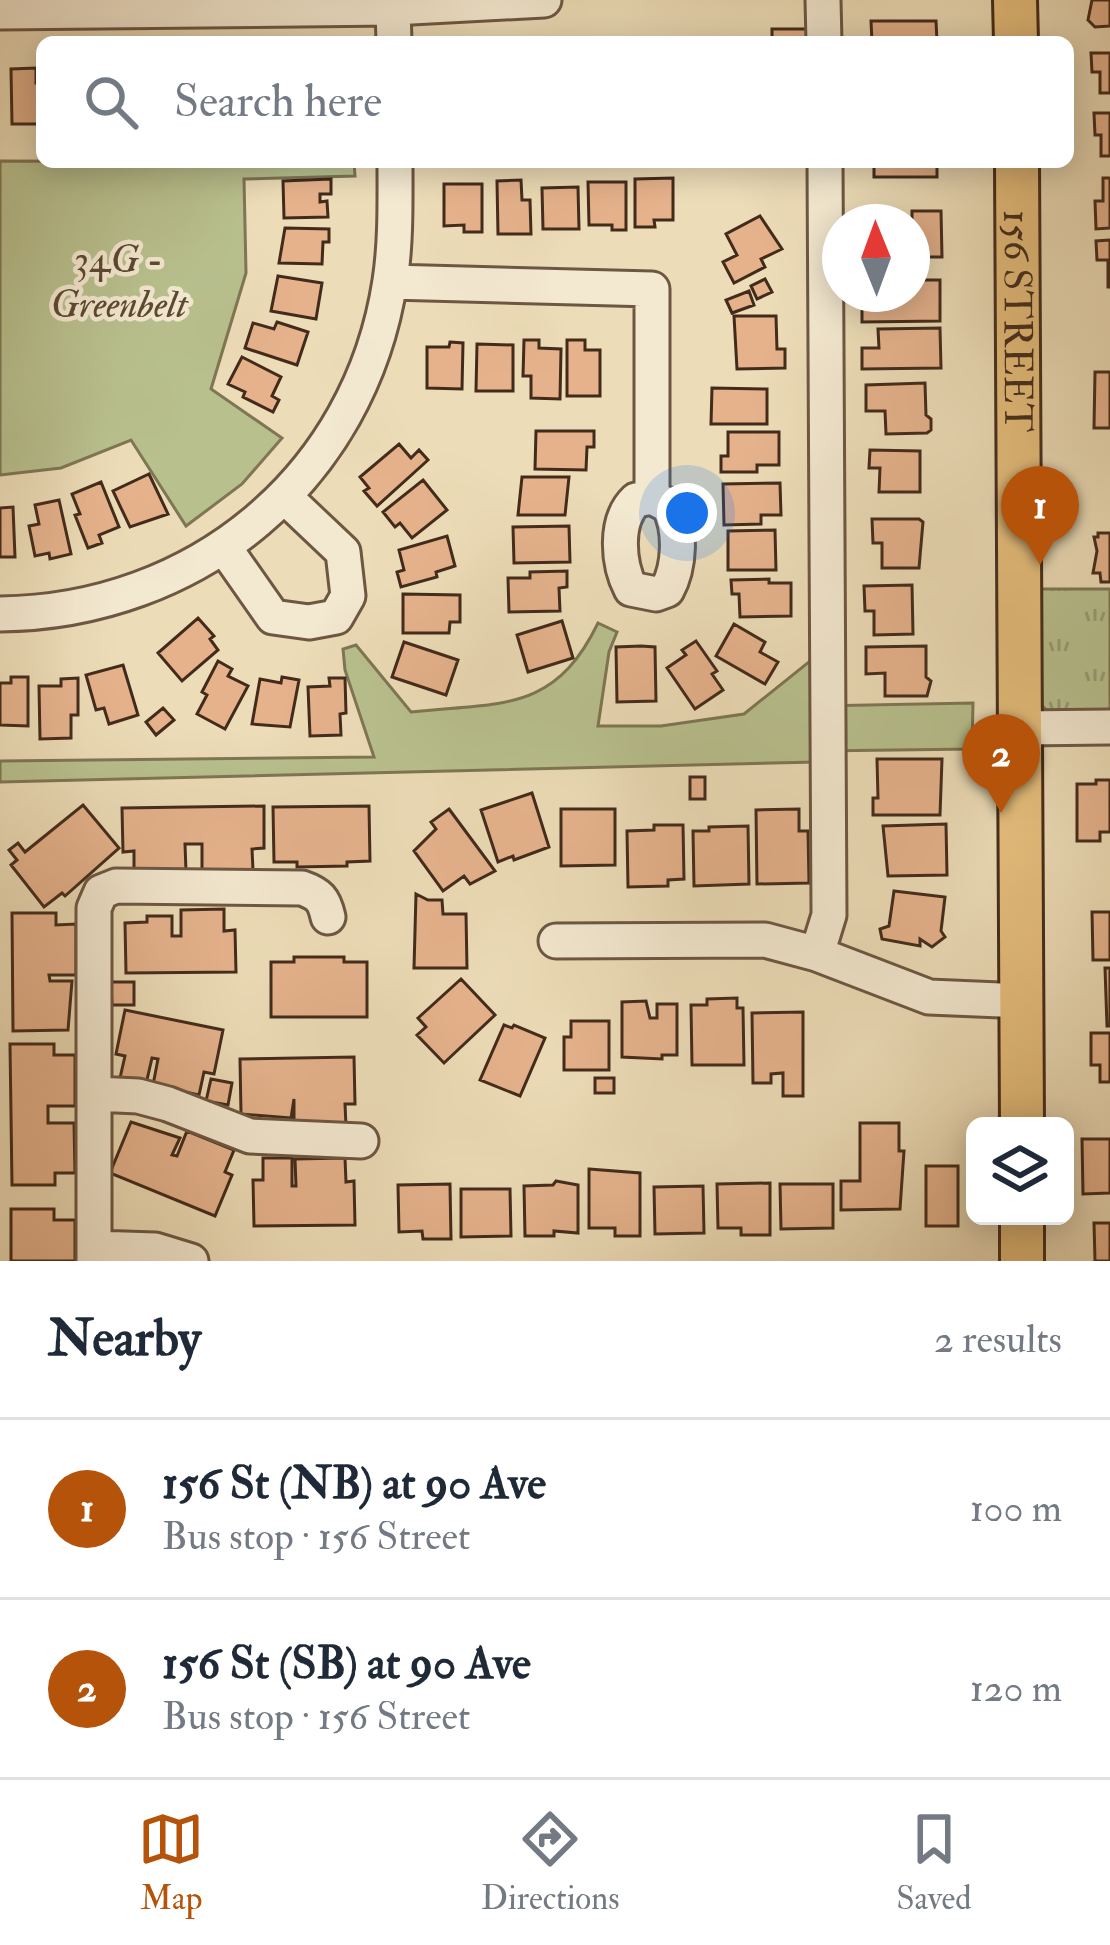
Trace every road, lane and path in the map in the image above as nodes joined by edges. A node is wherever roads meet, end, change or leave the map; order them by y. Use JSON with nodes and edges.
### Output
{"nodes":[{"id":1,"x":544,"y":0,"type":"edge"},
{"id":2,"x":824,"y":0,"type":"edge"},
{"id":3,"x":1015,"y":0,"type":"edge"},
{"id":4,"x":0,"y":12,"type":"edge"},
{"id":5,"x":393,"y":25,"type":"edge"},
{"id":6,"x":824,"y":36,"type":"edge"},
{"id":7,"x":1016,"y":36,"type":"edge"},
{"id":8,"x":395,"y":168,"type":"edge"},
{"id":9,"x":824,"y":168,"type":"edge"},
{"id":10,"x":1017,"y":168,"type":"edge"},
{"id":11,"x":390,"y":282,"type":"junction"},
{"id":12,"x":285,"y":497,"type":"junction"},
{"id":13,"x":652,"y":497,"type":"dead end"},
{"id":14,"x":224,"y":547,"type":"junction"},
{"id":15,"x":0,"y":614,"type":"edge"},
{"id":16,"x":1110,"y":727,"type":"edge"},
{"id":17,"x":1021,"y":728,"type":"junction"},
{"id":18,"x":328,"y":917,"type":"dead end"},
{"id":19,"x":556,"y":941,"type":"dead end"},
{"id":20,"x":818,"y":954,"type":"junction"},
{"id":21,"x":1023,"y":1001,"type":"junction"},
{"id":22,"x":95,"y":1094,"type":"junction"},
{"id":23,"x":1022,"y":1117,"type":"edge"},
{"id":24,"x":361,"y":1142,"type":"dead end"},
{"id":25,"x":1022,"y":1225,"type":"edge"},
{"id":26,"x":94,"y":1254,"type":"edge"},
{"id":27,"x":191,"y":1261,"type":"edge"},
{"id":28,"x":1022,"y":1261,"type":"edge"}],
"edges":[{"from":1,"to":5,"type":"street"},
{"from":2,"to":6,"type":"street"},
{"from":3,"to":7,"type":"main road"},
{"from":4,"to":5,"type":"street"},
{"from":8,"to":11,"type":"street"},
{"from":9,"to":20,"type":"street"},
{"from":10,"to":17,"type":"main road","name":"156 STREET"},
{"from":11,"to":12,"type":"street"},
{"from":11,"to":13,"type":"street"},
{"from":12,"to":14,"type":"street"},
{"from":12,"to":14,"type":"street"},
{"from":14,"to":15,"type":"street"},
{"from":16,"to":17,"type":"street"},
{"from":17,"to":21,"type":"main road","name":"156 STREET"},
{"from":18,"to":22,"type":"street"},
{"from":19,"to":20,"type":"street"},
{"from":20,"to":21,"type":"street"},
{"from":21,"to":23,"type":"main road","name":"156 STREET"},
{"from":22,"to":24,"type":"street"},
{"from":22,"to":26,"type":"street"},
{"from":25,"to":28,"type":"main road"},
{"from":26,"to":27,"type":"street"}]}
